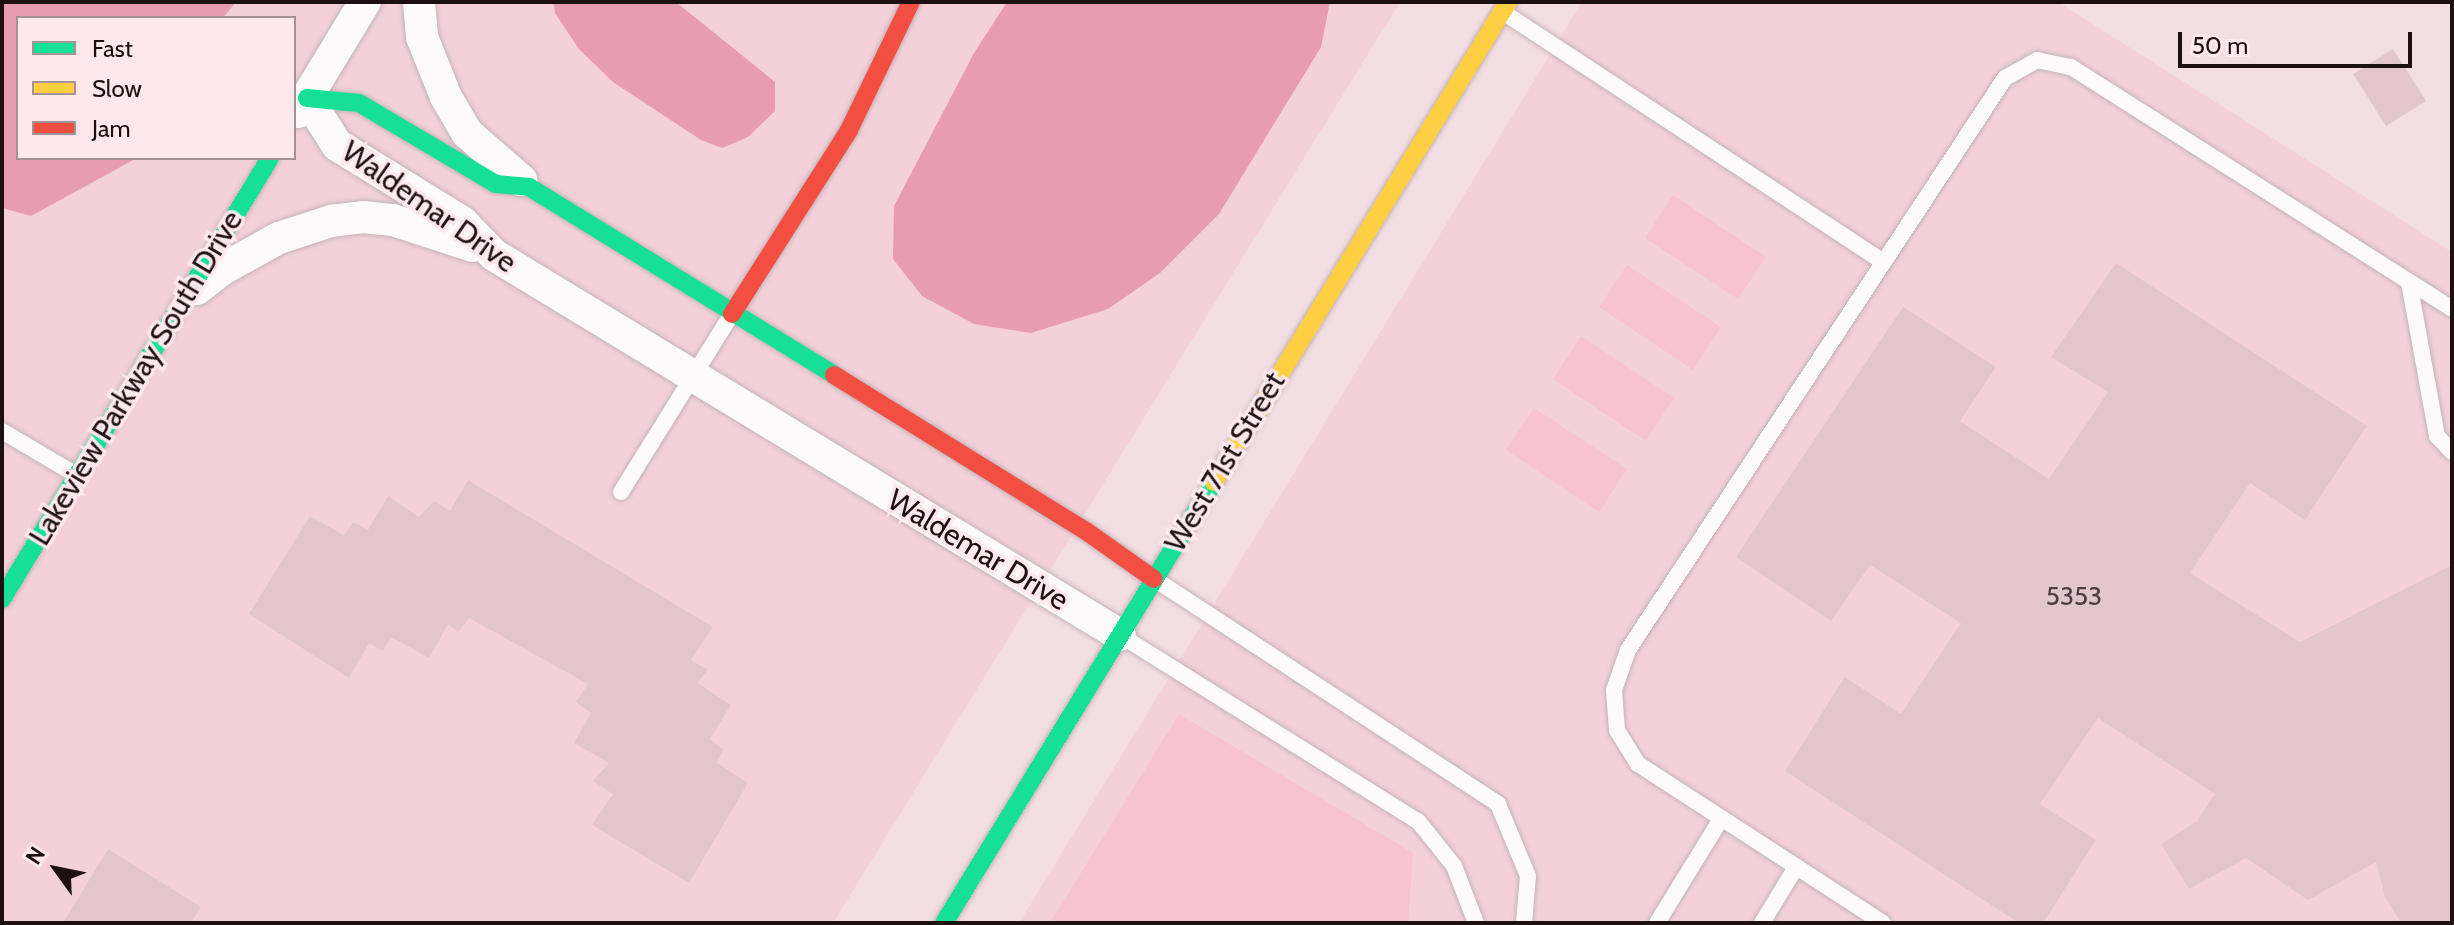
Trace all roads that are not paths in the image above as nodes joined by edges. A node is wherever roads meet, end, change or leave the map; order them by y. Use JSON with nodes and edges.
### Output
{"nodes":[{"id":1,"x":365,"y":2,"type":"edge"},
{"id":2,"x":419,"y":2,"type":"edge"},
{"id":3,"x":911,"y":2,"type":"edge"},
{"id":4,"x":1505,"y":7,"type":"edge"},
{"id":5,"x":300,"y":109,"type":"edge"},
{"id":6,"x":269,"y":160,"type":"edge"},
{"id":7,"x":529,"y":187,"type":"junction"},
{"id":8,"x":494,"y":255,"type":"junction"},
{"id":9,"x":1883,"y":262,"type":"junction"},
{"id":10,"x":2409,"y":282,"type":"junction"},
{"id":11,"x":185,"y":298,"type":"junction"},
{"id":12,"x":2452,"y":309,"type":"edge"},
{"id":13,"x":732,"y":314,"type":"junction"},
{"id":14,"x":693,"y":375,"type":"junction"},
{"id":15,"x":2,"y":431,"type":"edge"},
{"id":16,"x":2452,"y":452,"type":"edge"},
{"id":17,"x":77,"y":475,"type":"junction"},
{"id":18,"x":621,"y":492,"type":"dead end"},
{"id":19,"x":1154,"y":579,"type":"junction"},
{"id":20,"x":2,"y":599,"type":"edge"},
{"id":21,"x":1120,"y":635,"type":"junction"},
{"id":22,"x":1721,"y":819,"type":"junction"},
{"id":23,"x":1796,"y":867,"type":"junction"},
{"id":24,"x":944,"y":923,"type":"edge"},
{"id":25,"x":1476,"y":923,"type":"edge"},
{"id":26,"x":1524,"y":923,"type":"edge"},
{"id":27,"x":1657,"y":923,"type":"edge"},
{"id":28,"x":1762,"y":923,"type":"edge"},
{"id":29,"x":1883,"y":923,"type":"edge"}],
"edges":[{"from":1,"to":5,"type":"street"},
{"from":2,"to":7,"type":"street"},
{"from":3,"to":13,"type":"street"},
{"from":4,"to":9,"type":"lane"},
{"from":4,"to":19,"type":"street","name":"West 71st Street"},
{"from":5,"to":7,"type":"street","name":"Waldemar Drive"},
{"from":5,"to":8,"type":"street","name":"Waldemar Drive"},
{"from":6,"to":11,"type":"street","name":"Lakeview Parkway South Drive"},
{"from":7,"to":13,"type":"street","name":"Waldemar Drive"},
{"from":8,"to":11,"type":"street"},
{"from":8,"to":14,"type":"street","name":"Waldemar Drive"},
{"from":9,"to":10,"type":"lane"},
{"from":9,"to":22,"type":"lane"},
{"from":10,"to":12,"type":"lane"},
{"from":10,"to":16,"type":"lane"},
{"from":11,"to":17,"type":"street","name":"Lakeview Parkway South Drive"},
{"from":13,"to":14,"type":"lane"},
{"from":13,"to":19,"type":"street","name":"Waldemar Drive"},
{"from":14,"to":18,"type":"lane"},
{"from":14,"to":21,"type":"street","name":"Waldemar Drive"},
{"from":15,"to":17,"type":"lane"},
{"from":17,"to":20,"type":"street","name":"Lakeview Parkway South Drive"},
{"from":19,"to":21,"type":"street","name":"West 71st Street"},
{"from":19,"to":26,"type":"lane"},
{"from":21,"to":24,"type":"street","name":"West 71st Street"},
{"from":21,"to":25,"type":"lane"},
{"from":22,"to":23,"type":"lane"},
{"from":22,"to":27,"type":"lane"},
{"from":23,"to":28,"type":"lane"},
{"from":23,"to":29,"type":"lane"}]}
